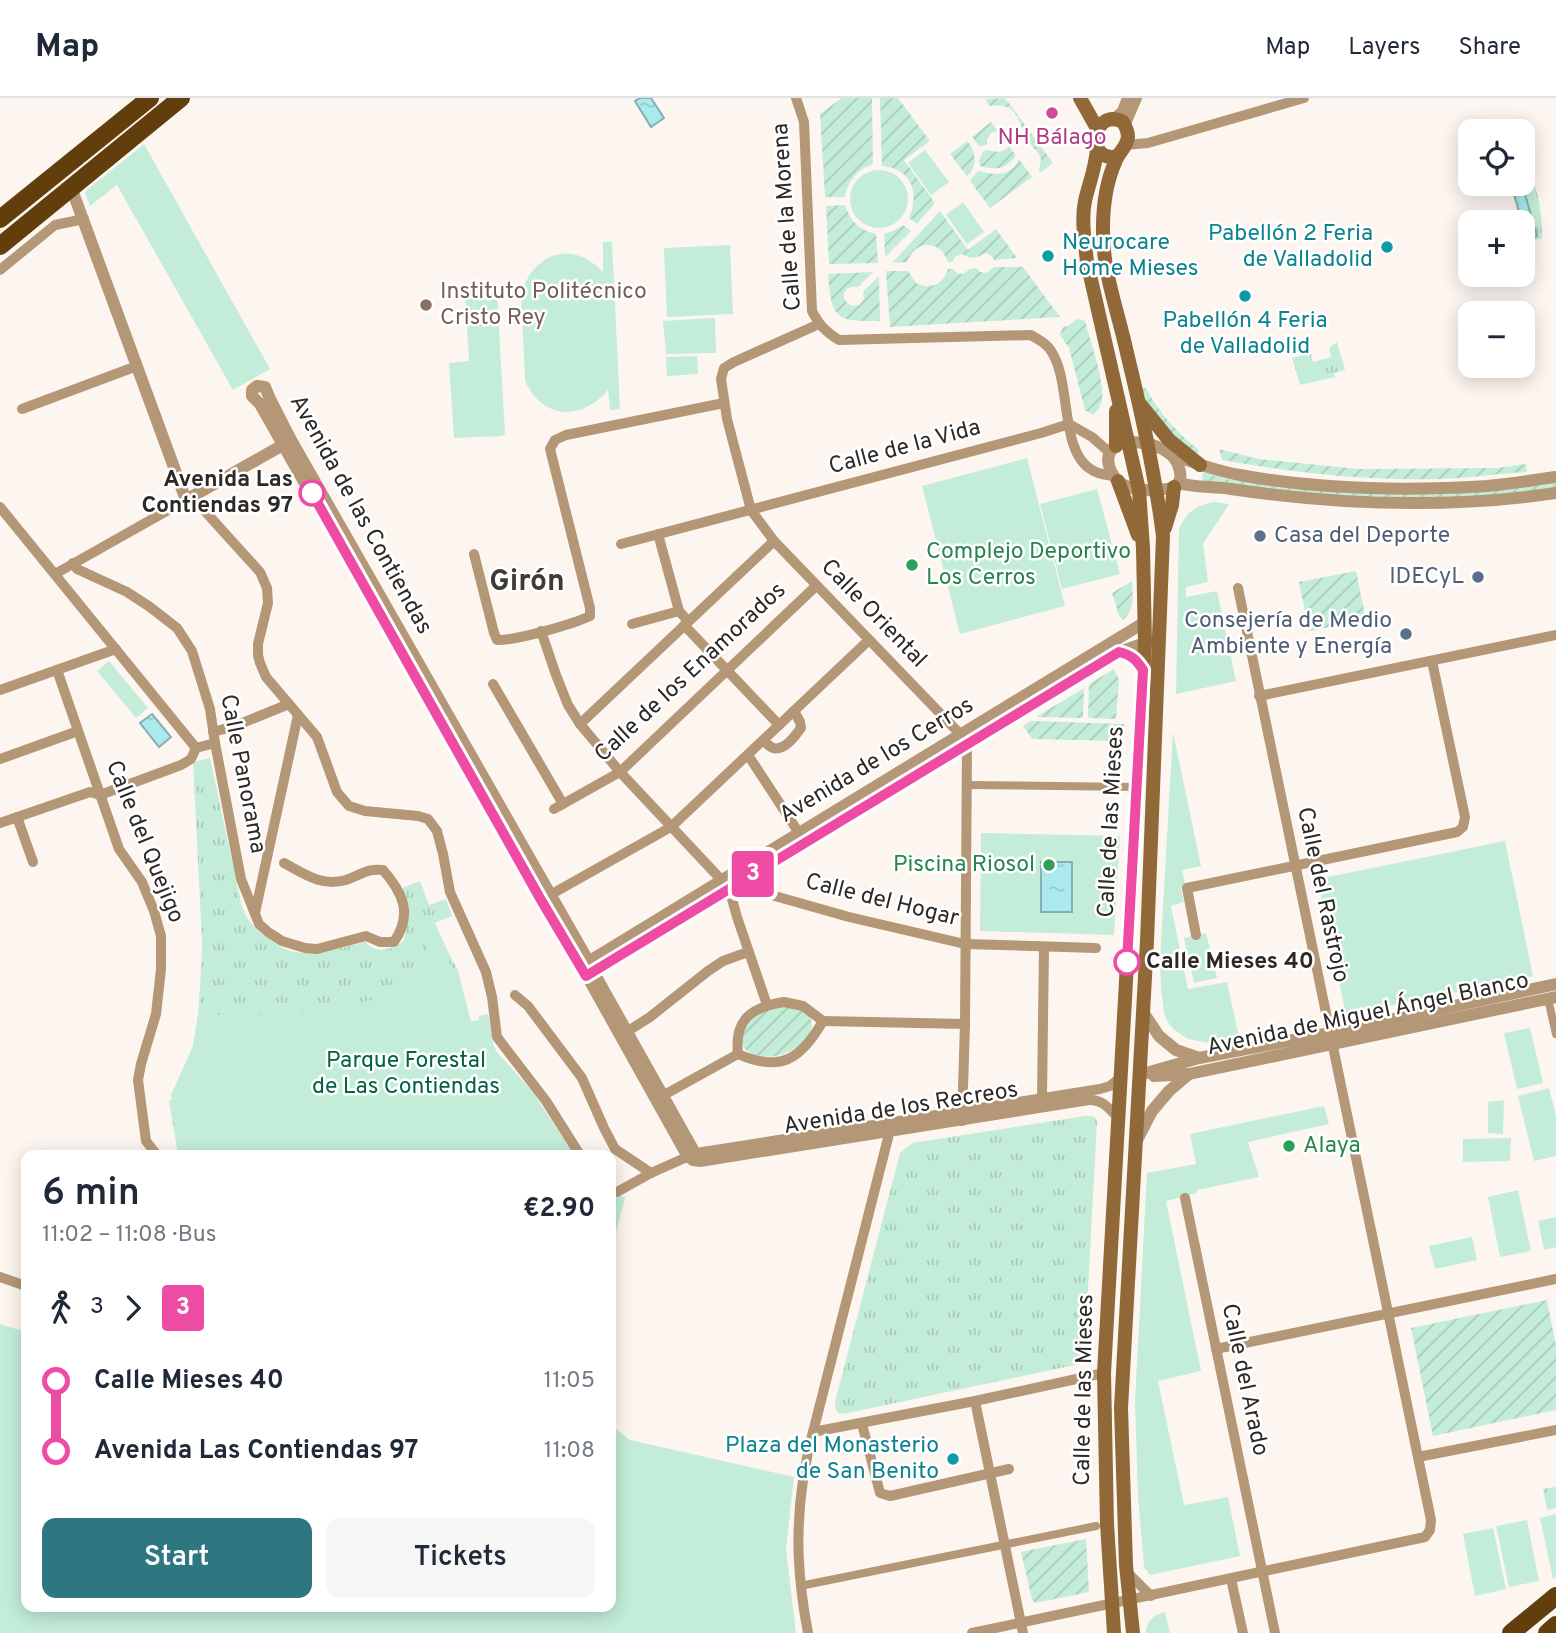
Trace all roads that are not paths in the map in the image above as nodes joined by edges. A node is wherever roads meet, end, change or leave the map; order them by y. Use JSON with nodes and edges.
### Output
{"nodes":[{"id":1,"x":150,"y":98,"type":"edge"},
{"id":2,"x":181,"y":98,"type":"edge"},
{"id":3,"x":796,"y":98,"type":"edge"},
{"id":4,"x":1128,"y":98,"type":"edge"},
{"id":5,"x":1137,"y":98,"type":"edge"},
{"id":6,"x":1304,"y":98,"type":"edge"},
{"id":7,"x":1083,"y":102,"type":"edge"},
{"id":8,"x":1110,"y":124,"type":"junction"},
{"id":9,"x":1097,"y":148,"type":"junction"},
{"id":10,"x":1121,"y":151,"type":"junction"},
{"id":11,"x":71,"y":187,"type":"junction"},
{"id":12,"x":83,"y":219,"type":"junction"},
{"id":13,"x":0,"y":222,"type":"edge"},
{"id":14,"x":0,"y":246,"type":"edge"},
{"id":15,"x":0,"y":270,"type":"edge"},
{"id":16,"x":819,"y":324,"type":"junction"},
{"id":17,"x":137,"y":366,"type":"junction"},
{"id":18,"x":1138,"y":401,"type":"junction"},
{"id":19,"x":724,"y":403,"type":"junction"},
{"id":20,"x":1067,"y":408,"type":"junction"},
{"id":21,"x":22,"y":409,"type":"dead end"},
{"id":22,"x":1069,"y":424,"type":"junction"},
{"id":23,"x":1087,"y":434,"type":"junction"},
{"id":24,"x":287,"y":442,"type":"junction"},
{"id":25,"x":1148,"y":444,"type":"junction"},
{"id":26,"x":1118,"y":447,"type":"junction"},
{"id":27,"x":1173,"y":455,"type":"junction"},
{"id":28,"x":1200,"y":465,"type":"junction"},
{"id":29,"x":1556,"y":477,"type":"edge"},
{"id":30,"x":1116,"y":479,"type":"junction"},
{"id":31,"x":1176,"y":485,"type":"junction"},
{"id":32,"x":1139,"y":490,"type":"junction"},
{"id":33,"x":1157,"y":490,"type":"junction"},
{"id":34,"x":1556,"y":493,"type":"edge"},
{"id":35,"x":189,"y":498,"type":"junction"},
{"id":36,"x":0,"y":507,"type":"edge"},
{"id":37,"x":751,"y":510,"type":"junction"},
{"id":38,"x":658,"y":534,"type":"junction"},
{"id":39,"x":1163,"y":536,"type":"junction"},
{"id":40,"x":774,"y":541,"type":"junction"},
{"id":41,"x":621,"y":544,"type":"dead end"},
{"id":42,"x":1143,"y":548,"type":"junction"},
{"id":43,"x":474,"y":554,"type":"dead end"},
{"id":44,"x":73,"y":563,"type":"junction"},
{"id":45,"x":55,"y":574,"type":"junction"},
{"id":46,"x":816,"y":586,"type":"junction"},
{"id":47,"x":1238,"y":588,"type":"dead end"},
{"id":48,"x":679,"y":611,"type":"junction"},
{"id":49,"x":1145,"y":622,"type":"junction"},
{"id":50,"x":686,"y":623,"type":"junction"},
{"id":51,"x":632,"y":624,"type":"dead end"},
{"id":52,"x":1160,"y":628,"type":"junction"},
{"id":53,"x":541,"y":631,"type":"junction"},
{"id":54,"x":1123,"y":635,"type":"junction"},
{"id":55,"x":1556,"y":635,"type":"edge"},
{"id":56,"x":869,"y":640,"type":"junction"},
{"id":57,"x":1145,"y":643,"type":"junction"},
{"id":58,"x":116,"y":649,"type":"junction"},
{"id":59,"x":1119,"y":652,"type":"junction"},
{"id":60,"x":1432,"y":661,"type":"junction"},
{"id":61,"x":57,"y":670,"type":"junction"},
{"id":62,"x":1143,"y":670,"type":"junction"},
{"id":63,"x":727,"y":671,"type":"junction"},
{"id":64,"x":493,"y":684,"type":"dead end"},
{"id":65,"x":0,"y":690,"type":"edge"},
{"id":66,"x":1259,"y":696,"type":"junction"},
{"id":67,"x":289,"y":704,"type":"junction"},
{"id":68,"x":794,"y":711,"type":"junction"},
{"id":69,"x":298,"y":715,"type":"junction"},
{"id":70,"x":580,"y":724,"type":"junction"},
{"id":71,"x":779,"y":725,"type":"junction"},
{"id":72,"x":78,"y":731,"type":"junction"},
{"id":73,"x":214,"y":738,"type":"junction"},
{"id":74,"x":963,"y":740,"type":"junction"},
{"id":75,"x":763,"y":741,"type":"junction"},
{"id":76,"x":196,"y":748,"type":"junction"},
{"id":77,"x":748,"y":755,"type":"junction"},
{"id":78,"x":0,"y":759,"type":"edge"},
{"id":79,"x":620,"y":772,"type":"junction"},
{"id":80,"x":967,"y":785,"type":"junction"},
{"id":81,"x":1154,"y":785,"type":"junction"},
{"id":82,"x":1137,"y":787,"type":"junction"},
{"id":83,"x":100,"y":795,"type":"junction"},
{"id":84,"x":17,"y":817,"type":"junction"},
{"id":85,"x":0,"y":823,"type":"edge"},
{"id":86,"x":671,"y":827,"type":"junction"},
{"id":87,"x":799,"y":833,"type":"junction"},
{"id":88,"x":33,"y":862,"type":"dead end"},
{"id":89,"x":284,"y":863,"type":"dead end"},
{"id":90,"x":1294,"y":865,"type":"junction"},
{"id":91,"x":753,"y":874,"type":"junction"},
{"id":92,"x":1132,"y":875,"type":"junction"},
{"id":93,"x":242,"y":879,"type":"junction"},
{"id":94,"x":262,"y":881,"type":"junction"},
{"id":95,"x":757,"y":891,"type":"junction"},
{"id":96,"x":730,"y":894,"type":"junction"},
{"id":97,"x":550,"y":895,"type":"junction"},
{"id":98,"x":715,"y":897,"type":"junction"},
{"id":99,"x":254,"y":916,"type":"junction"},
{"id":100,"x":1196,"y":934,"type":"dead end"},
{"id":101,"x":965,"y":944,"type":"junction"},
{"id":102,"x":1044,"y":947,"type":"junction"},
{"id":103,"x":1096,"y":948,"type":"dead end"},
{"id":104,"x":748,"y":952,"type":"junction"},
{"id":105,"x":587,"y":969,"type":"junction"},
{"id":106,"x":1556,"y":984,"type":"edge"},
{"id":107,"x":515,"y":995,"type":"dead end"},
{"id":108,"x":1552,"y":998,"type":"edge"},
{"id":109,"x":766,"y":1005,"type":"junction"},
{"id":110,"x":1143,"y":1012,"type":"junction"},
{"id":111,"x":823,"y":1021,"type":"junction"},
{"id":112,"x":965,"y":1024,"type":"junction"},
{"id":113,"x":628,"y":1031,"type":"junction"},
{"id":114,"x":1556,"y":1034,"type":"edge"},
{"id":115,"x":1332,"y":1038,"type":"junction"},
{"id":116,"x":738,"y":1054,"type":"junction"},
{"id":117,"x":1199,"y":1058,"type":"junction"},
{"id":118,"x":1189,"y":1074,"type":"junction"},
{"id":119,"x":1139,"y":1075,"type":"junction"},
{"id":120,"x":1121,"y":1078,"type":"junction"},
{"id":121,"x":664,"y":1095,"type":"junction"},
{"id":122,"x":1042,"y":1098,"type":"junction"},
{"id":123,"x":962,"y":1115,"type":"junction"},
{"id":124,"x":1118,"y":1117,"type":"junction"},
{"id":125,"x":889,"y":1128,"type":"junction"},
{"id":126,"x":1135,"y":1145,"type":"junction"},
{"id":127,"x":153,"y":1150,"type":"edge"},
{"id":128,"x":577,"y":1150,"type":"edge"},
{"id":129,"x":691,"y":1155,"type":"junction"},
{"id":130,"x":651,"y":1173,"type":"junction"},
{"id":131,"x":616,"y":1192,"type":"edge"},
{"id":132,"x":1185,"y":1198,"type":"dead end"},
{"id":133,"x":0,"y":1277,"type":"edge"},
{"id":134,"x":1556,"y":1279,"type":"edge"},
{"id":135,"x":21,"y":1284,"type":"edge"},
{"id":136,"x":1388,"y":1314,"type":"junction"},
{"id":137,"x":1124,"y":1342,"type":"junction"},
{"id":138,"x":1216,"y":1349,"type":"junction"},
{"id":139,"x":1104,"y":1373,"type":"junction"},
{"id":140,"x":975,"y":1401,"type":"junction"},
{"id":141,"x":1121,"y":1408,"type":"junction"},
{"id":142,"x":862,"y":1424,"type":"junction"},
{"id":143,"x":1556,"y":1430,"type":"edge"},
{"id":144,"x":813,"y":1432,"type":"junction"},
{"id":145,"x":1418,"y":1457,"type":"junction"},
{"id":146,"x":1009,"y":1469,"type":"dead end"},
{"id":147,"x":990,"y":1474,"type":"junction"},
{"id":148,"x":1106,"y":1481,"type":"junction"},
{"id":149,"x":1096,"y":1526,"type":"dead end"},
{"id":150,"x":1005,"y":1545,"type":"junction"},
{"id":151,"x":1127,"y":1572,"type":"junction"},
{"id":152,"x":1263,"y":1572,"type":"junction"},
{"id":153,"x":1231,"y":1579,"type":"junction"},
{"id":154,"x":800,"y":1586,"type":"junction"},
{"id":155,"x":1151,"y":1595,"type":"junction"},
{"id":156,"x":1556,"y":1596,"type":"edge"},
{"id":157,"x":1130,"y":1600,"type":"junction"},
{"id":158,"x":1112,"y":1604,"type":"junction"},
{"id":159,"x":1556,"y":1625,"type":"edge"},
{"id":160,"x":1022,"y":1628,"type":"edge"},
{"id":161,"x":807,"y":1633,"type":"edge"},
{"id":162,"x":972,"y":1633,"type":"edge"},
{"id":163,"x":1114,"y":1633,"type":"edge"},
{"id":164,"x":1120,"y":1633,"type":"edge"},
{"id":165,"x":1133,"y":1633,"type":"edge"},
{"id":166,"x":1243,"y":1633,"type":"edge"},
{"id":167,"x":1275,"y":1633,"type":"edge"},
{"id":168,"x":1511,"y":1633,"type":"edge"},
{"id":169,"x":1547,"y":1633,"type":"edge"}],
"edges":[{"from":1,"to":11,"type":"highway"},
{"from":1,"to":13,"type":"highway"},
{"from":2,"to":11,"type":"highway"},
{"from":3,"to":16,"type":"street","name":"Calle de la Morena"},
{"from":4,"to":8,"type":"street"},
{"from":5,"to":8,"type":"street"},
{"from":6,"to":10,"type":"street"},
{"from":7,"to":8,"type":"main road"},
{"from":8,"to":9,"type":"main road"},
{"from":8,"to":10,"type":"main road"},
{"from":9,"to":10,"type":"main road"},
{"from":9,"to":26,"type":"main road","name":"Calle de las Mieses"},
{"from":10,"to":18,"type":"main road","name":"Calle de las Mieses"},
{"from":11,"to":12,"type":"street"},
{"from":11,"to":13,"type":"highway"},
{"from":11,"to":14,"type":"highway"},
{"from":12,"to":15,"type":"street"},
{"from":12,"to":17,"type":"street"},
{"from":16,"to":19,"type":"street"},
{"from":16,"to":20,"type":"street","name":"Calle de la Morena"},
{"from":17,"to":21,"type":"street"},
{"from":17,"to":35,"type":"street"},
{"from":18,"to":25,"type":"main road","name":"Calle de las Mieses"},
{"from":18,"to":28,"type":"main road"},
{"from":19,"to":37,"type":"street"},
{"from":19,"to":53,"type":"street"},
{"from":20,"to":22,"type":"street","name":"Calle de la Morena"},
{"from":20,"to":23,"type":"street","name":"Calle de la Morena"},
{"from":22,"to":23,"type":"street","name":"Calle de la Morena"},
{"from":22,"to":30,"type":"street","name":"Calle de la Morena"},
{"from":22,"to":37,"type":"street","name":"Calle de la Vida"},
{"from":23,"to":26,"type":"street","name":"Calle de la Morena"},
{"from":24,"to":35,"type":"street"},
{"from":24,"to":97,"type":"street","name":"Avenida de las Contiendas"},
{"from":24,"to":105,"type":"street","name":"Avenida de las Contiendas"},
{"from":25,"to":26,"type":"street"},
{"from":25,"to":27,"type":"street"},
{"from":25,"to":33,"type":"main road","name":"Calle de las Mieses"},
{"from":26,"to":30,"type":"street"},
{"from":26,"to":32,"type":"main road","name":"Calle de las Mieses"},
{"from":27,"to":28,"type":"street"},
{"from":27,"to":31,"type":"street"},
{"from":28,"to":29,"type":"street"},
{"from":30,"to":32,"type":"street"},
{"from":30,"to":42,"type":"main road"},
{"from":31,"to":33,"type":"street"},
{"from":31,"to":34,"type":"street"},
{"from":31,"to":39,"type":"main road"},
{"from":32,"to":33,"type":"street"},
{"from":32,"to":42,"type":"main road","name":"Calle de las Mieses"},
{"from":33,"to":39,"type":"main road","name":"Calle de las Mieses"},
{"from":35,"to":44,"type":"street"},
{"from":35,"to":67,"type":"street"},
{"from":36,"to":45,"type":"street"},
{"from":37,"to":38,"type":"street","name":"Calle de la Vida"},
{"from":37,"to":40,"type":"street","name":"Calle Oriental"},
{"from":38,"to":41,"type":"street","name":"Calle de la Vida"},
{"from":38,"to":48,"type":"street"},
{"from":39,"to":52,"type":"main road","name":"Calle de las Mieses"},
{"from":40,"to":46,"type":"street","name":"Calle Oriental"},
{"from":40,"to":50,"type":"street"},
{"from":42,"to":49,"type":"main road","name":"Calle de las Mieses"},
{"from":43,"to":53,"type":"street"},
{"from":44,"to":45,"type":"street"},
{"from":44,"to":73,"type":"street","name":"Calle Panorama"},
{"from":45,"to":58,"type":"street"},
{"from":46,"to":56,"type":"street","name":"Calle Oriental"},
{"from":46,"to":63,"type":"street","name":"Calle de los Enamorados"},
{"from":47,"to":66,"type":"street","name":"Calle del Rastrojo"},
{"from":48,"to":50,"type":"street"},
{"from":48,"to":51,"type":"street"},
{"from":49,"to":54,"type":"street","name":"Avenida de los Cerros"},
{"from":49,"to":57,"type":"main road","name":"Calle de las Mieses"},
{"from":50,"to":63,"type":"street"},
{"from":50,"to":70,"type":"street"},
{"from":52,"to":57,"type":"main road"},
{"from":52,"to":81,"type":"main road","name":"Calle de las Mieses"},
{"from":53,"to":70,"type":"street"},
{"from":54,"to":57,"type":"street"},
{"from":54,"to":74,"type":"street","name":"Avenida de los Cerros"},
{"from":55,"to":60,"type":"street"},
{"from":56,"to":68,"type":"street"},
{"from":56,"to":74,"type":"street","name":"Calle Oriental"},
{"from":57,"to":59,"type":"street","name":"Avenida de los Cerros"},
{"from":57,"to":62,"type":"main road","name":"Calle de las Mieses"},
{"from":57,"to":81,"type":"main road"},
{"from":58,"to":61,"type":"street"},
{"from":58,"to":76,"type":"street"},
{"from":59,"to":62,"type":"street"},
{"from":59,"to":74,"type":"street","name":"Avenida de los Cerros"},
{"from":60,"to":66,"type":"street"},
{"from":60,"to":90,"type":"street"},
{"from":61,"to":65,"type":"street"},
{"from":61,"to":72,"type":"street","name":"Calle del Quejigo"},
{"from":62,"to":82,"type":"main road","name":"Calle de las Mieses"},
{"from":63,"to":71,"type":"street"},
{"from":63,"to":79,"type":"street","name":"Calle de los Enamorados"},
{"from":64,"to":79,"type":"street","name":"Calle de los Enamorados"},
{"from":66,"to":90,"type":"street","name":"Calle del Rastrojo"},
{"from":67,"to":69,"type":"street"},
{"from":67,"to":73,"type":"street"},
{"from":68,"to":71,"type":"street"},
{"from":68,"to":75,"type":"street"},
{"from":69,"to":94,"type":"street"},
{"from":69,"to":128,"type":"street"},
{"from":70,"to":79,"type":"street"},
{"from":71,"to":75,"type":"street"},
{"from":72,"to":78,"type":"street"},
{"from":72,"to":83,"type":"street","name":"Calle del Quejigo"},
{"from":73,"to":76,"type":"street"},
{"from":73,"to":93,"type":"street","name":"Calle Panorama"},
{"from":74,"to":80,"type":"street"},
{"from":74,"to":87,"type":"street","name":"Avenida de los Cerros"},
{"from":74,"to":91,"type":"street","name":"Avenida de los Cerros"},
{"from":75,"to":77,"type":"street"},
{"from":76,"to":83,"type":"street"},
{"from":77,"to":86,"type":"street"},
{"from":77,"to":87,"type":"street"},
{"from":79,"to":86,"type":"street"},
{"from":80,"to":82,"type":"street"},
{"from":80,"to":101,"type":"street"},
{"from":81,"to":110,"type":"main road","name":"Calle de las Mieses"},
{"from":82,"to":92,"type":"main road","name":"Calle de las Mieses"},
{"from":83,"to":84,"type":"street"},
{"from":83,"to":127,"type":"street","name":"Calle del Quejigo"},
{"from":84,"to":85,"type":"street"},
{"from":84,"to":88,"type":"street"},
{"from":86,"to":96,"type":"street"},
{"from":86,"to":97,"type":"street"},
{"from":87,"to":96,"type":"street","name":"Avenida de los Cerros"},
{"from":89,"to":99,"type":"street","name":"Calle Panorama"},
{"from":90,"to":100,"type":"street"},
{"from":90,"to":115,"type":"street","name":"Calle del Rastrojo"},
{"from":91,"to":95,"type":"street"},
{"from":91,"to":96,"type":"street","name":"Avenida de los Cerros"},
{"from":92,"to":119,"type":"main road"},
{"from":92,"to":120,"type":"main road","name":"Calle de las Mieses"},
{"from":93,"to":94,"type":"street"},
{"from":93,"to":99,"type":"street","name":"Calle Panorama"},
{"from":94,"to":99,"type":"street"},
{"from":95,"to":96,"type":"street","name":"Calle del Hogar"},
{"from":95,"to":101,"type":"street","name":"Calle del Hogar"},
{"from":96,"to":98,"type":"street","name":"Avenida de los Cerros"},
{"from":96,"to":98,"type":"street"},
{"from":96,"to":104,"type":"street"},
{"from":96,"to":105,"type":"street","name":"Avenida de los Cerros"},
{"from":97,"to":105,"type":"street","name":"Avenida de las Contiendas"},
{"from":98,"to":105,"type":"street","name":"Avenida de los Cerros"},
{"from":101,"to":102,"type":"street","name":"Calle del Hogar"},
{"from":101,"to":112,"type":"street"},
{"from":102,"to":103,"type":"street","name":"Calle del Hogar"},
{"from":102,"to":122,"type":"street"},
{"from":104,"to":109,"type":"street"},
{"from":104,"to":113,"type":"street"},
{"from":105,"to":113,"type":"street","name":"Avenida de las Contiendas"},
{"from":105,"to":129,"type":"street","name":"Avenida de las Contiendas"},
{"from":106,"to":115,"type":"street","name":"Avenida de Miguel Ángel Blanco"},
{"from":107,"to":130,"type":"street"},
{"from":108,"to":114,"type":"street"},
{"from":108,"to":115,"type":"street","name":"Avenida de Miguel Ángel Blanco"},
{"from":109,"to":111,"type":"street"},
{"from":109,"to":116,"type":"street"},
{"from":110,"to":117,"type":"street","name":"Avenida de Miguel Ángel Blanco"},
{"from":110,"to":119,"type":"main road","name":"Calle de las Mieses"},
{"from":111,"to":112,"type":"street"},
{"from":111,"to":116,"type":"street"},
{"from":112,"to":123,"type":"street"},
{"from":113,"to":121,"type":"street","name":"Avenida de las Contiendas"},
{"from":115,"to":117,"type":"street","name":"Avenida de Miguel Ángel Blanco"},
{"from":115,"to":118,"type":"street","name":"Avenida de Miguel Ángel Blanco"},
{"from":115,"to":136,"type":"street","name":"Calle del Rastrojo"},
{"from":116,"to":121,"type":"street"},
{"from":117,"to":119,"type":"street","name":"Avenida de Miguel Ángel Blanco"},
{"from":118,"to":119,"type":"street","name":"Avenida de Miguel Ángel Blanco"},
{"from":118,"to":126,"type":"street","name":"Avenida de Miguel Ángel Blanco"},
{"from":119,"to":124,"type":"main road"},
{"from":119,"to":126,"type":"main road","name":"Calle de las Mieses"},
{"from":120,"to":122,"type":"street","name":"Avenida de los Recreos"},
{"from":120,"to":124,"type":"main road","name":"Calle de las Mieses"},
{"from":121,"to":129,"type":"street","name":"Avenida de las Contiendas"},
{"from":122,"to":123,"type":"street","name":"Avenida de los Recreos"},
{"from":123,"to":124,"type":"street","name":"Avenida de los Recreos"},
{"from":123,"to":125,"type":"street","name":"Avenida de los Recreos"},
{"from":124,"to":139,"type":"main road","name":"Calle de las Mieses"},
{"from":125,"to":129,"type":"street","name":"Avenida de los Recreos"},
{"from":125,"to":144,"type":"street"},
{"from":126,"to":137,"type":"main road","name":"Calle de las Mieses"},
{"from":129,"to":130,"type":"street"},
{"from":130,"to":131,"type":"street"},
{"from":132,"to":138,"type":"street","name":"Calle del Arado"},
{"from":133,"to":135,"type":"street"},
{"from":134,"to":136,"type":"street"},
{"from":136,"to":138,"type":"street"},
{"from":136,"to":145,"type":"street","name":"Calle del Rastrojo"},
{"from":137,"to":139,"type":"main road"},
{"from":137,"to":141,"type":"main road","name":"Calle de las Mieses"},
{"from":138,"to":152,"type":"street","name":"Calle del Arado"},
{"from":139,"to":140,"type":"street"},
{"from":139,"to":141,"type":"main road"},
{"from":139,"to":148,"type":"main road","name":"Calle de las Mieses"},
{"from":140,"to":142,"type":"street"},
{"from":140,"to":147,"type":"street"},
{"from":141,"to":151,"type":"main road","name":"Calle de las Mieses"},
{"from":142,"to":144,"type":"street"},
{"from":142,"to":147,"type":"street"},
{"from":143,"to":145,"type":"street"},
{"from":144,"to":154,"type":"street"},
{"from":145,"to":152,"type":"street","name":"Calle del Rastrojo"},
{"from":146,"to":147,"type":"street"},
{"from":147,"to":150,"type":"street"},
{"from":148,"to":157,"type":"main road"},
{"from":148,"to":158,"type":"main road","name":"Calle de las Mieses"},
{"from":149,"to":150,"type":"street"},
{"from":150,"to":154,"type":"street"},
{"from":150,"to":160,"type":"street"},
{"from":151,"to":155,"type":"street"},
{"from":151,"to":157,"type":"main road","name":"Calle de las Mieses"},
{"from":152,"to":153,"type":"street"},
{"from":152,"to":167,"type":"street","name":"Calle del Arado"},
{"from":153,"to":155,"type":"street"},
{"from":153,"to":166,"type":"street"},
{"from":154,"to":161,"type":"street"},
{"from":155,"to":157,"type":"street"},
{"from":156,"to":168,"type":"highway"},
{"from":157,"to":158,"type":"street"},
{"from":157,"to":164,"type":"main road"},
{"from":157,"to":165,"type":"main road","name":"Calle de las Mieses"},
{"from":158,"to":160,"type":"street"},
{"from":158,"to":163,"type":"main road","name":"Calle de las Mieses"},
{"from":159,"to":169,"type":"highway"},
{"from":160,"to":162,"type":"street"}]}
